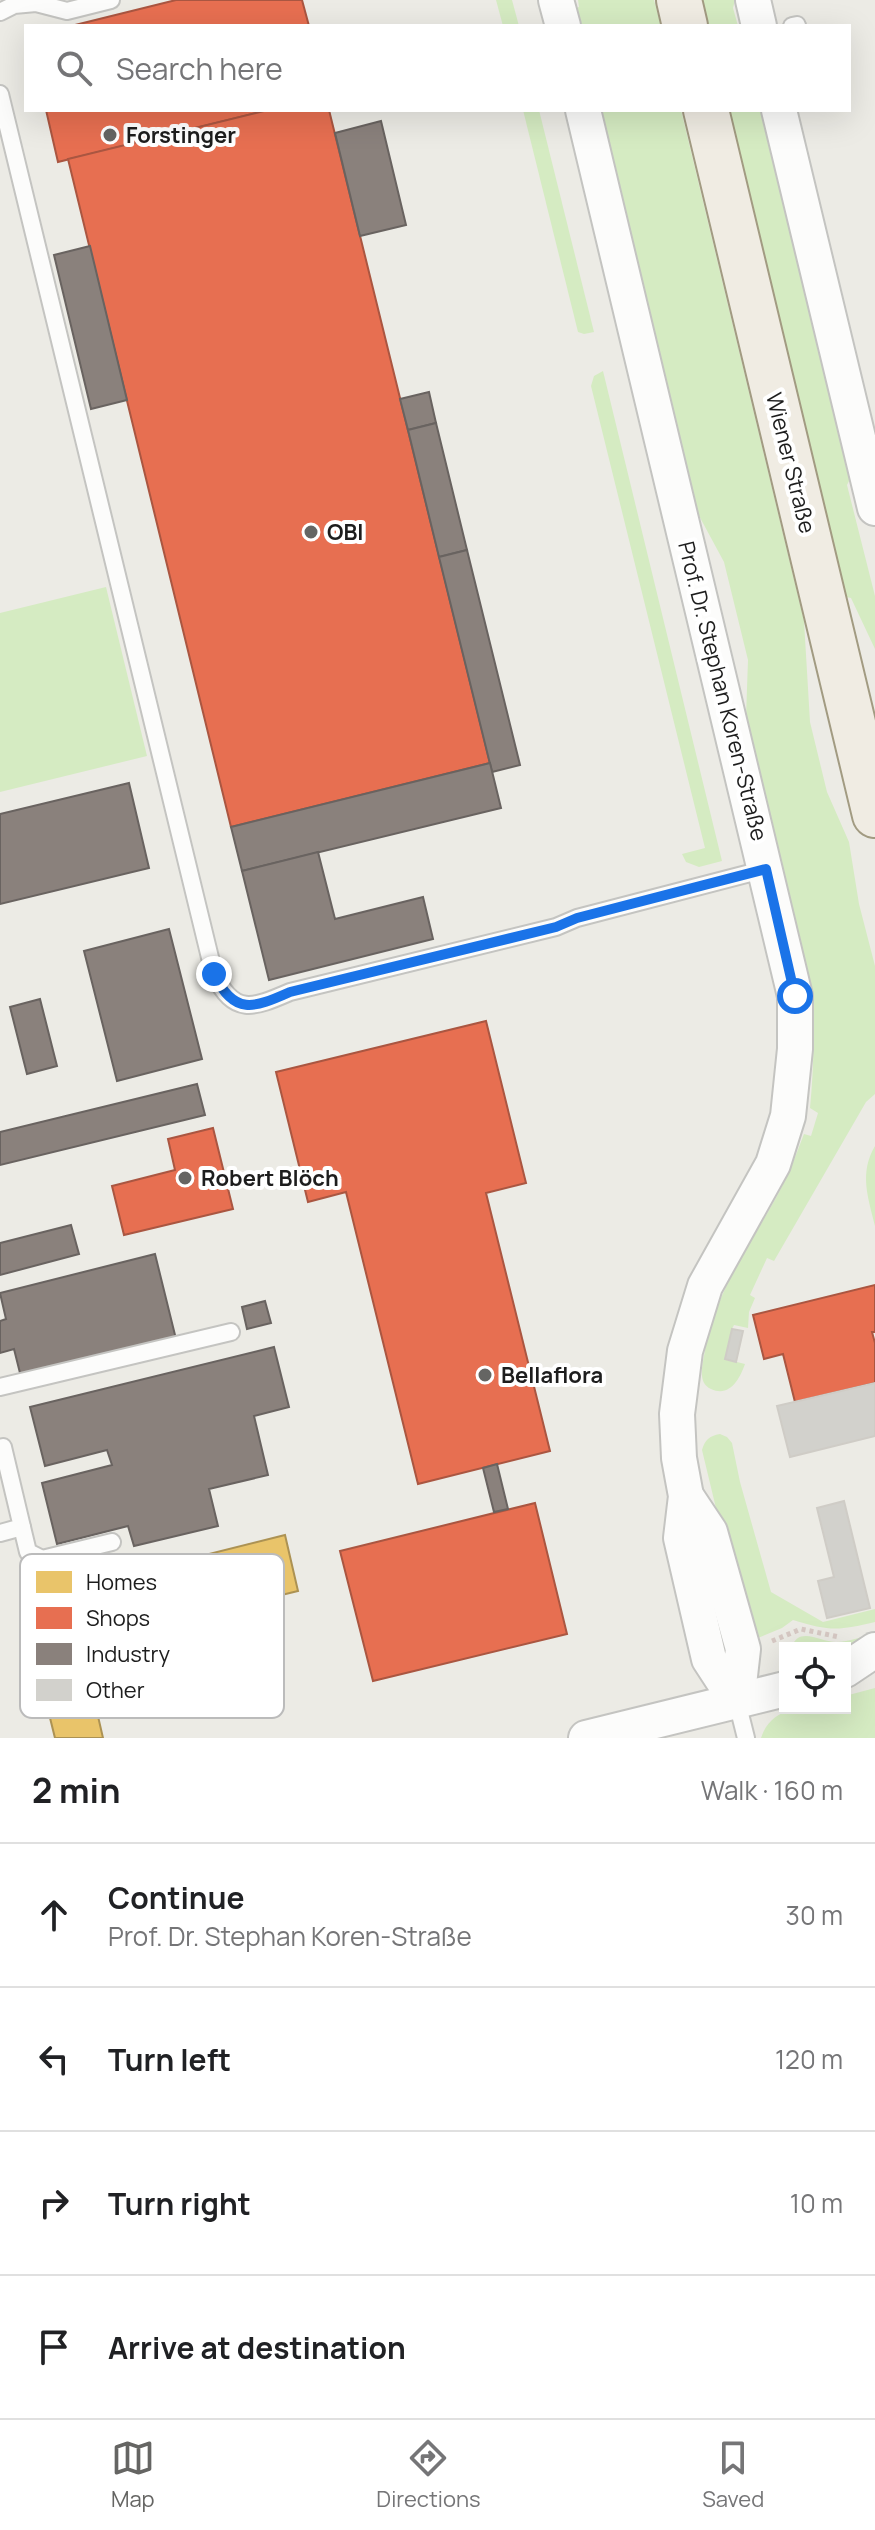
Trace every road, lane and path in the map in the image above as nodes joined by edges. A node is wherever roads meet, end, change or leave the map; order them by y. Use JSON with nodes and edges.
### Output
{"nodes":[{"id":1,"x":111,"y":0,"type":"edge"},
{"id":2,"x":556,"y":0,"type":"edge"},
{"id":3,"x":679,"y":0,"type":"edge"},
{"id":4,"x":753,"y":0,"type":"edge"},
{"id":5,"x":0,"y":12,"type":"edge"},
{"id":6,"x":562,"y":24,"type":"edge"},
{"id":7,"x":685,"y":24,"type":"edge"},
{"id":8,"x":759,"y":24,"type":"edge"},
{"id":9,"x":0,"y":94,"type":"edge"},
{"id":10,"x":583,"y":112,"type":"edge"},
{"id":11,"x":706,"y":112,"type":"edge"},
{"id":12,"x":779,"y":112,"type":"edge"},
{"id":13,"x":875,"y":508,"type":"edge"},
{"id":14,"x":875,"y":815,"type":"edge"},
{"id":15,"x":766,"y":869,"type":"junction"},
{"id":16,"x":231,"y":1332,"type":"dead end"},
{"id":17,"x":0,"y":1387,"type":"edge"},
{"id":18,"x":0,"y":1448,"type":"edge"},
{"id":19,"x":22,"y":1527,"type":"junction"},
{"id":20,"x":0,"y":1533,"type":"edge"},
{"id":21,"x":112,"y":1542,"type":"dead end"},
{"id":22,"x":32,"y":1554,"type":"edge"},
{"id":23,"x":63,"y":1554,"type":"edge"},
{"id":24,"x":875,"y":1650,"type":"edge"},
{"id":25,"x":851,"y":1668,"type":"edge"},
{"id":26,"x":851,"y":1674,"type":"edge"},
{"id":27,"x":875,"y":1677,"type":"edge"},
{"id":28,"x":779,"y":1691,"type":"edge"},
{"id":29,"x":737,"y":1702,"type":"junction"},
{"id":30,"x":586,"y":1738,"type":"edge"},
{"id":31,"x":746,"y":1738,"type":"edge"}],
"edges":[{"from":1,"to":5,"type":"lane"},
{"from":2,"to":6,"type":"street"},
{"from":3,"to":7,"type":"main road"},
{"from":4,"to":8,"type":"street"},
{"from":9,"to":15,"type":"lane"},
{"from":10,"to":15,"type":"street","name":"Prof. Dr. Stephan Koren-Straße"},
{"from":11,"to":14,"type":"main road","name":"Wiener Straße"},
{"from":12,"to":13,"type":"street"},
{"from":15,"to":29,"type":"street","name":"Prof. Dr. Stephan Koren-Straße"},
{"from":16,"to":17,"type":"lane"},
{"from":18,"to":19,"type":"lane"},
{"from":19,"to":20,"type":"lane"},
{"from":19,"to":22,"type":"lane"},
{"from":21,"to":23,"type":"lane"},
{"from":24,"to":25,"type":"street"},
{"from":26,"to":27,"type":"street"},
{"from":28,"to":29,"type":"street"},
{"from":29,"to":30,"type":"street"},
{"from":29,"to":31,"type":"lane"}]}
